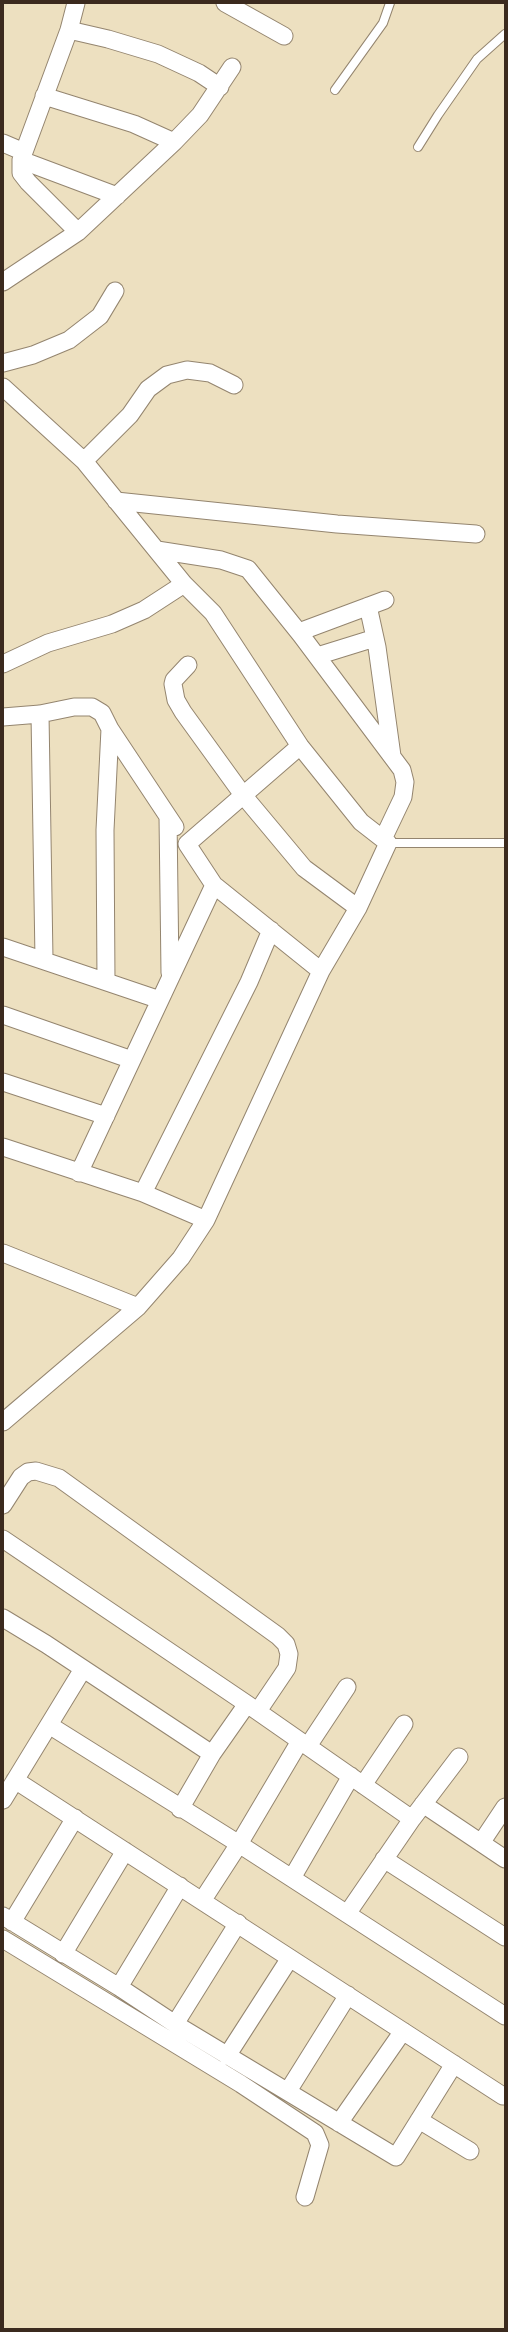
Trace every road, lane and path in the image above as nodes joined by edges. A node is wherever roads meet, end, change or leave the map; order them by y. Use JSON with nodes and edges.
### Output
{"nodes":[{"id":1,"x":76,"y":3,"type":"edge"},
{"id":2,"x":225,"y":3,"type":"edge"},
{"id":3,"x":390,"y":3,"type":"edge"},
{"id":4,"x":69,"y":30,"type":"junction"},
{"id":5,"x":505,"y":34,"type":"edge"},
{"id":6,"x":284,"y":36,"type":"dead end"},
{"id":7,"x":232,"y":67,"type":"dead end"},
{"id":8,"x":220,"y":87,"type":"junction"},
{"id":9,"x":335,"y":90,"type":"dead end"},
{"id":10,"x":44,"y":96,"type":"junction"},
{"id":11,"x":3,"y":142,"type":"edge"},
{"id":12,"x":174,"y":142,"type":"junction"},
{"id":13,"x":418,"y":147,"type":"dead end"},
{"id":14,"x":23,"y":156,"type":"junction"},
{"id":15,"x":117,"y":196,"type":"junction"},
{"id":16,"x":78,"y":232,"type":"junction"},
{"id":17,"x":6,"y":276,"type":"edge"},
{"id":18,"x":115,"y":291,"type":"dead end"},
{"id":19,"x":3,"y":363,"type":"edge"},
{"id":20,"x":234,"y":385,"type":"dead end"},
{"id":21,"x":3,"y":386,"type":"edge"},
{"id":22,"x":84,"y":460,"type":"junction"},
{"id":23,"x":116,"y":501,"type":"junction"},
{"id":24,"x":476,"y":534,"type":"dead end"},
{"id":25,"x":157,"y":550,"type":"junction"},
{"id":26,"x":184,"y":584,"type":"junction"},
{"id":27,"x":385,"y":600,"type":"dead end"},
{"id":28,"x":368,"y":606,"type":"junction"},
{"id":29,"x":299,"y":632,"type":"junction"},
{"id":30,"x":375,"y":638,"type":"junction"},
{"id":31,"x":317,"y":656,"type":"junction"},
{"id":32,"x":3,"y":664,"type":"edge"},
{"id":33,"x":188,"y":665,"type":"dead end"},
{"id":34,"x":40,"y":714,"type":"junction"},
{"id":35,"x":3,"y":717,"type":"edge"},
{"id":36,"x":110,"y":728,"type":"junction"},
{"id":37,"x":300,"y":746,"type":"junction"},
{"id":38,"x":393,"y":758,"type":"junction"},
{"id":39,"x":243,"y":795,"type":"junction"},
{"id":40,"x":168,"y":817,"type":"junction"},
{"id":41,"x":385,"y":841,"type":"junction"},
{"id":42,"x":505,"y":843,"type":"edge"},
{"id":43,"x":187,"y":844,"type":"junction"},
{"id":44,"x":214,"y":885,"type":"junction"},
{"id":45,"x":358,"y":908,"type":"junction"},
{"id":46,"x":271,"y":930,"type":"junction"},
{"id":47,"x":3,"y":947,"type":"edge"},
{"id":48,"x":44,"y":959,"type":"junction"},
{"id":49,"x":321,"y":971,"type":"junction"},
{"id":50,"x":170,"y":978,"type":"junction"},
{"id":51,"x":106,"y":981,"type":"junction"},
{"id":52,"x":160,"y":1000,"type":"junction"},
{"id":53,"x":3,"y":1015,"type":"edge"},
{"id":54,"x":132,"y":1060,"type":"junction"},
{"id":55,"x":3,"y":1082,"type":"edge"},
{"id":56,"x":106,"y":1116,"type":"junction"},
{"id":57,"x":3,"y":1147,"type":"edge"},
{"id":58,"x":79,"y":1173,"type":"junction"},
{"id":59,"x":143,"y":1193,"type":"junction"},
{"id":60,"x":206,"y":1220,"type":"junction"},
{"id":61,"x":3,"y":1253,"type":"edge"},
{"id":62,"x":138,"y":1306,"type":"junction"},
{"id":63,"x":3,"y":1422,"type":"edge"},
{"id":64,"x":3,"y":1505,"type":"edge"},
{"id":65,"x":3,"y":1539,"type":"edge"},
{"id":66,"x":3,"y":1618,"type":"edge"},
{"id":67,"x":83,"y":1669,"type":"junction"},
{"id":68,"x":347,"y":1686,"type":"dead end"},
{"id":69,"x":253,"y":1708,"type":"junction"},
{"id":70,"x":404,"y":1724,"type":"dead end"},
{"id":71,"x":48,"y":1725,"type":"junction"},
{"id":72,"x":304,"y":1744,"type":"junction"},
{"id":73,"x":212,"y":1754,"type":"junction"},
{"id":74,"x":460,"y":1757,"type":"dead end"},
{"id":75,"x":15,"y":1780,"type":"junction"},
{"id":76,"x":357,"y":1781,"type":"junction"},
{"id":77,"x":3,"y":1800,"type":"edge"},
{"id":78,"x":424,"y":1804,"type":"junction"},
{"id":79,"x":505,"y":1807,"type":"edge"},
{"id":80,"x":180,"y":1809,"type":"junction"},
{"id":81,"x":74,"y":1818,"type":"junction"},
{"id":82,"x":412,"y":1819,"type":"junction"},
{"id":83,"x":481,"y":1843,"type":"junction"},
{"id":84,"x":239,"y":1844,"type":"junction"},
{"id":85,"x":125,"y":1851,"type":"junction"},
{"id":86,"x":384,"y":1859,"type":"junction"},
{"id":87,"x":505,"y":1859,"type":"edge"},
{"id":88,"x":292,"y":1878,"type":"junction"},
{"id":89,"x":180,"y":1886,"type":"junction"},
{"id":90,"x":202,"y":1901,"type":"junction"},
{"id":91,"x":347,"y":1914,"type":"junction"},
{"id":92,"x":8,"y":1919,"type":"edge"},
{"id":93,"x":238,"y":1923,"type":"junction"},
{"id":94,"x":505,"y":1938,"type":"edge"},
{"id":95,"x":3,"y":1939,"type":"edge"},
{"id":96,"x":63,"y":1954,"type":"junction"},
{"id":97,"x":290,"y":1958,"type":"junction"},
{"id":98,"x":119,"y":1987,"type":"junction"},
{"id":99,"x":348,"y":1995,"type":"junction"},
{"id":100,"x":505,"y":2016,"type":"edge"},
{"id":101,"x":175,"y":2024,"type":"junction"},
{"id":102,"x":403,"y":2031,"type":"junction"},
{"id":103,"x":227,"y":2056,"type":"junction"},
{"id":104,"x":454,"y":2064,"type":"junction"},
{"id":105,"x":288,"y":2091,"type":"junction"},
{"id":106,"x":503,"y":2096,"type":"dead end"},
{"id":107,"x":419,"y":2120,"type":"junction"},
{"id":108,"x":339,"y":2124,"type":"junction"},
{"id":109,"x":470,"y":2151,"type":"dead end"},
{"id":110,"x":305,"y":2197,"type":"dead end"}],
"edges":[{"from":1,"to":4,"type":"street"},
{"from":2,"to":6,"type":"street"},
{"from":3,"to":9,"type":"lane"},
{"from":4,"to":8,"type":"street"},
{"from":4,"to":10,"type":"street"},
{"from":5,"to":13,"type":"lane"},
{"from":7,"to":8,"type":"street"},
{"from":8,"to":12,"type":"street"},
{"from":10,"to":12,"type":"street"},
{"from":10,"to":14,"type":"street"},
{"from":11,"to":14,"type":"street"},
{"from":12,"to":15,"type":"street"},
{"from":14,"to":15,"type":"street"},
{"from":14,"to":16,"type":"street"},
{"from":15,"to":16,"type":"street"},
{"from":16,"to":17,"type":"street"},
{"from":18,"to":19,"type":"street"},
{"from":20,"to":22,"type":"street"},
{"from":21,"to":22,"type":"street"},
{"from":22,"to":23,"type":"street"},
{"from":23,"to":24,"type":"street"},
{"from":23,"to":25,"type":"street"},
{"from":25,"to":26,"type":"street"},
{"from":25,"to":29,"type":"street"},
{"from":26,"to":32,"type":"street"},
{"from":26,"to":37,"type":"street"},
{"from":27,"to":28,"type":"street"},
{"from":28,"to":29,"type":"street"},
{"from":28,"to":30,"type":"street"},
{"from":29,"to":31,"type":"street"},
{"from":30,"to":31,"type":"street"},
{"from":30,"to":38,"type":"street"},
{"from":31,"to":38,"type":"street"},
{"from":33,"to":39,"type":"street"},
{"from":34,"to":35,"type":"street"},
{"from":34,"to":36,"type":"street"},
{"from":34,"to":48,"type":"street"},
{"from":36,"to":40,"type":"street"},
{"from":36,"to":51,"type":"street"},
{"from":37,"to":39,"type":"street"},
{"from":37,"to":41,"type":"street"},
{"from":38,"to":41,"type":"street"},
{"from":39,"to":43,"type":"street"},
{"from":39,"to":45,"type":"street"},
{"from":40,"to":43,"type":"street"},
{"from":40,"to":50,"type":"street"},
{"from":41,"to":42,"type":"lane"},
{"from":41,"to":45,"type":"street"},
{"from":43,"to":44,"type":"street"},
{"from":44,"to":46,"type":"street"},
{"from":44,"to":50,"type":"street"},
{"from":45,"to":49,"type":"street"},
{"from":46,"to":49,"type":"street"},
{"from":46,"to":59,"type":"street"},
{"from":47,"to":48,"type":"street"},
{"from":48,"to":51,"type":"street"},
{"from":49,"to":60,"type":"street"},
{"from":50,"to":52,"type":"street"},
{"from":51,"to":52,"type":"street"},
{"from":52,"to":54,"type":"street"},
{"from":53,"to":54,"type":"street"},
{"from":54,"to":56,"type":"street"},
{"from":55,"to":56,"type":"street"},
{"from":56,"to":58,"type":"street"},
{"from":57,"to":58,"type":"street"},
{"from":58,"to":59,"type":"street"},
{"from":59,"to":60,"type":"street"},
{"from":60,"to":62,"type":"street"},
{"from":61,"to":62,"type":"street"},
{"from":62,"to":63,"type":"street"},
{"from":64,"to":69,"type":"street"},
{"from":65,"to":69,"type":"street"},
{"from":66,"to":67,"type":"street"},
{"from":67,"to":71,"type":"street"},
{"from":67,"to":73,"type":"street"},
{"from":68,"to":72,"type":"street"},
{"from":69,"to":72,"type":"street"},
{"from":69,"to":73,"type":"street"},
{"from":70,"to":76,"type":"street"},
{"from":71,"to":75,"type":"street"},
{"from":71,"to":80,"type":"street"},
{"from":72,"to":76,"type":"street"},
{"from":72,"to":84,"type":"street"},
{"from":73,"to":80,"type":"street"},
{"from":74,"to":78,"type":"street"},
{"from":75,"to":77,"type":"street"},
{"from":75,"to":81,"type":"street"},
{"from":76,"to":82,"type":"street"},
{"from":76,"to":88,"type":"street"},
{"from":78,"to":82,"type":"street"},
{"from":78,"to":83,"type":"street"},
{"from":79,"to":83,"type":"street"},
{"from":80,"to":84,"type":"street"},
{"from":81,"to":85,"type":"street"},
{"from":81,"to":92,"type":"street"},
{"from":82,"to":86,"type":"street"},
{"from":83,"to":87,"type":"street"},
{"from":84,"to":88,"type":"street"},
{"from":84,"to":90,"type":"street"},
{"from":85,"to":89,"type":"street"},
{"from":85,"to":96,"type":"street"},
{"from":86,"to":91,"type":"street"},
{"from":86,"to":94,"type":"street"},
{"from":88,"to":91,"type":"street"},
{"from":89,"to":90,"type":"street"},
{"from":89,"to":98,"type":"street"},
{"from":90,"to":93,"type":"street"},
{"from":91,"to":100,"type":"street"},
{"from":92,"to":96,"type":"street"},
{"from":93,"to":97,"type":"street"},
{"from":93,"to":101,"type":"street"},
{"from":95,"to":110,"type":"street"},
{"from":96,"to":98,"type":"street"},
{"from":97,"to":99,"type":"street"},
{"from":97,"to":103,"type":"street"},
{"from":98,"to":101,"type":"street"},
{"from":99,"to":102,"type":"street"},
{"from":99,"to":105,"type":"street"},
{"from":101,"to":103,"type":"street"},
{"from":102,"to":104,"type":"street"},
{"from":102,"to":108,"type":"street"},
{"from":103,"to":105,"type":"street"},
{"from":104,"to":106,"type":"street"},
{"from":104,"to":107,"type":"street"},
{"from":105,"to":108,"type":"street"},
{"from":107,"to":108,"type":"street"},
{"from":107,"to":109,"type":"street"}]}
